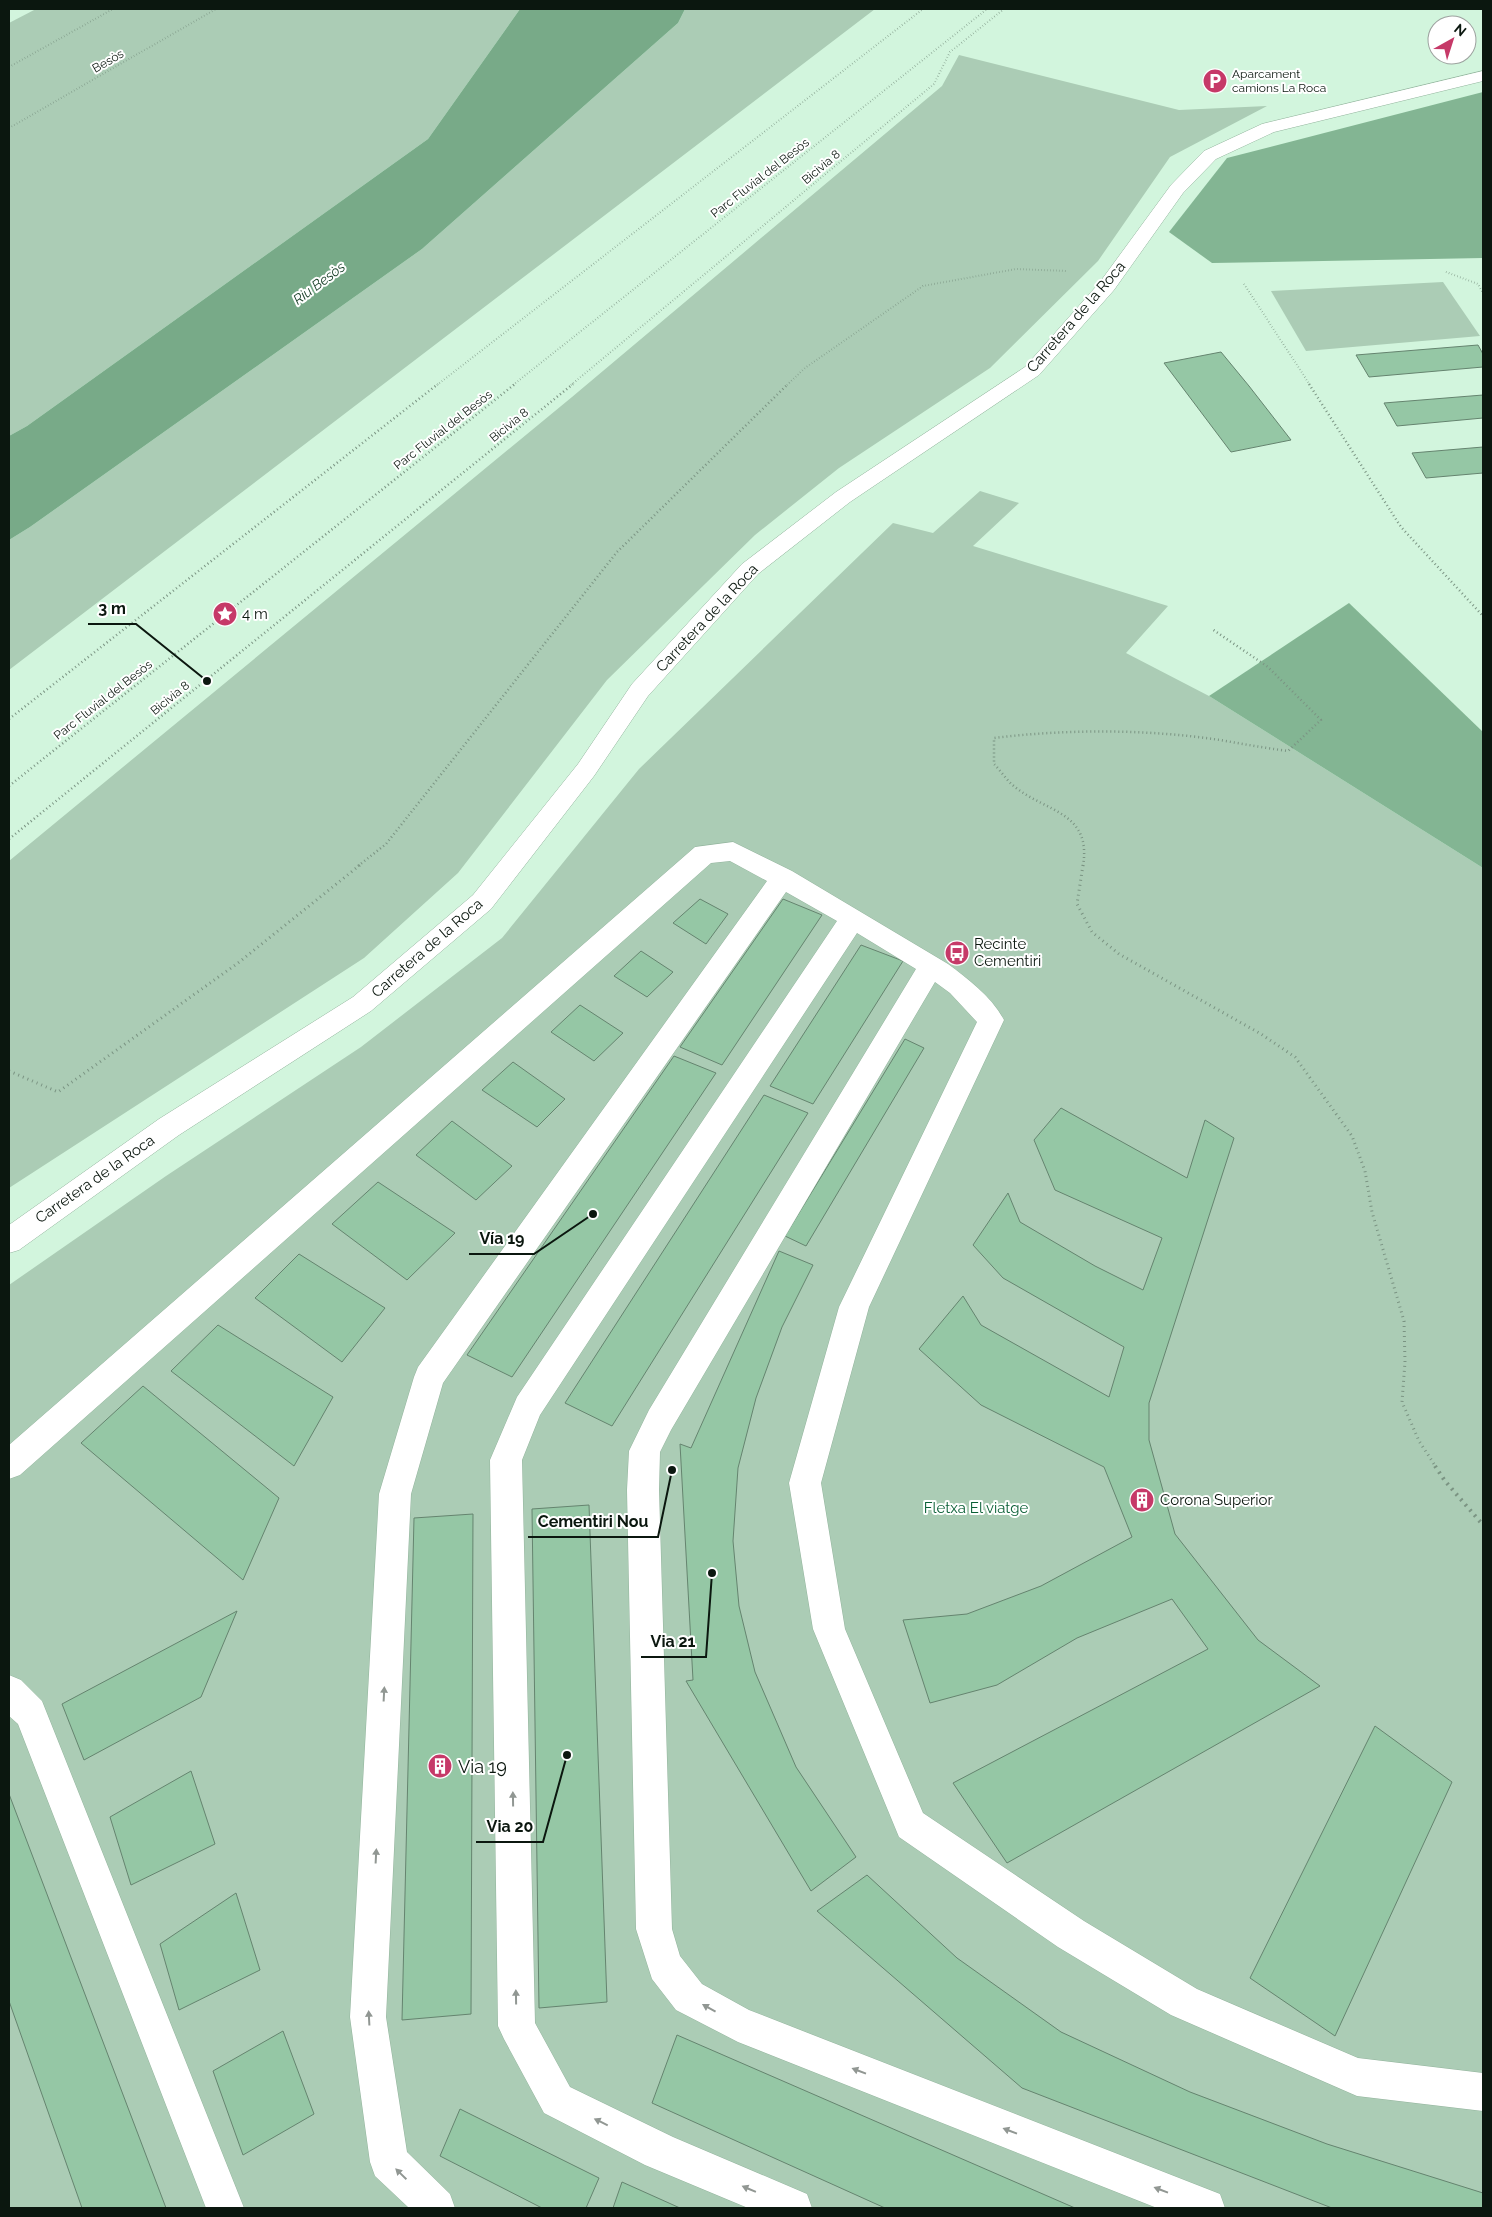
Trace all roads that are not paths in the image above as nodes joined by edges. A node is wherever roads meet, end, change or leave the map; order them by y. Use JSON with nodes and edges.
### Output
{"nodes":[{"id":1,"x":1483,"y":76,"type":"edge"},
{"id":2,"x":783,"y":878,"type":"junction"},
{"id":3,"x":853,"y":918,"type":"junction"},
{"id":4,"x":931,"y":966,"type":"junction"},
{"id":5,"x":9,"y":1241,"type":"edge"},
{"id":6,"x":9,"y":1465,"type":"edge"},
{"id":7,"x":9,"y":1692,"type":"edge"},
{"id":8,"x":1483,"y":2092,"type":"edge"},
{"id":9,"x":225,"y":2208,"type":"edge"},
{"id":10,"x":436,"y":2208,"type":"edge"},
{"id":11,"x":793,"y":2208,"type":"edge"},
{"id":12,"x":1206,"y":2208,"type":"edge"}],
"edges":[{"from":1,"to":5,"type":"street","name":"Carretera de la Roca"},
{"from":2,"to":3,"type":"street"},
{"from":2,"to":6,"type":"street"},
{"from":10,"to":2,"type":"street","one_way":true},
{"from":3,"to":4,"type":"street"},
{"from":11,"to":3,"type":"street","one_way":true},
{"from":4,"to":8,"type":"street"},
{"from":12,"to":4,"type":"street","one_way":true},
{"from":7,"to":9,"type":"street"}]}
